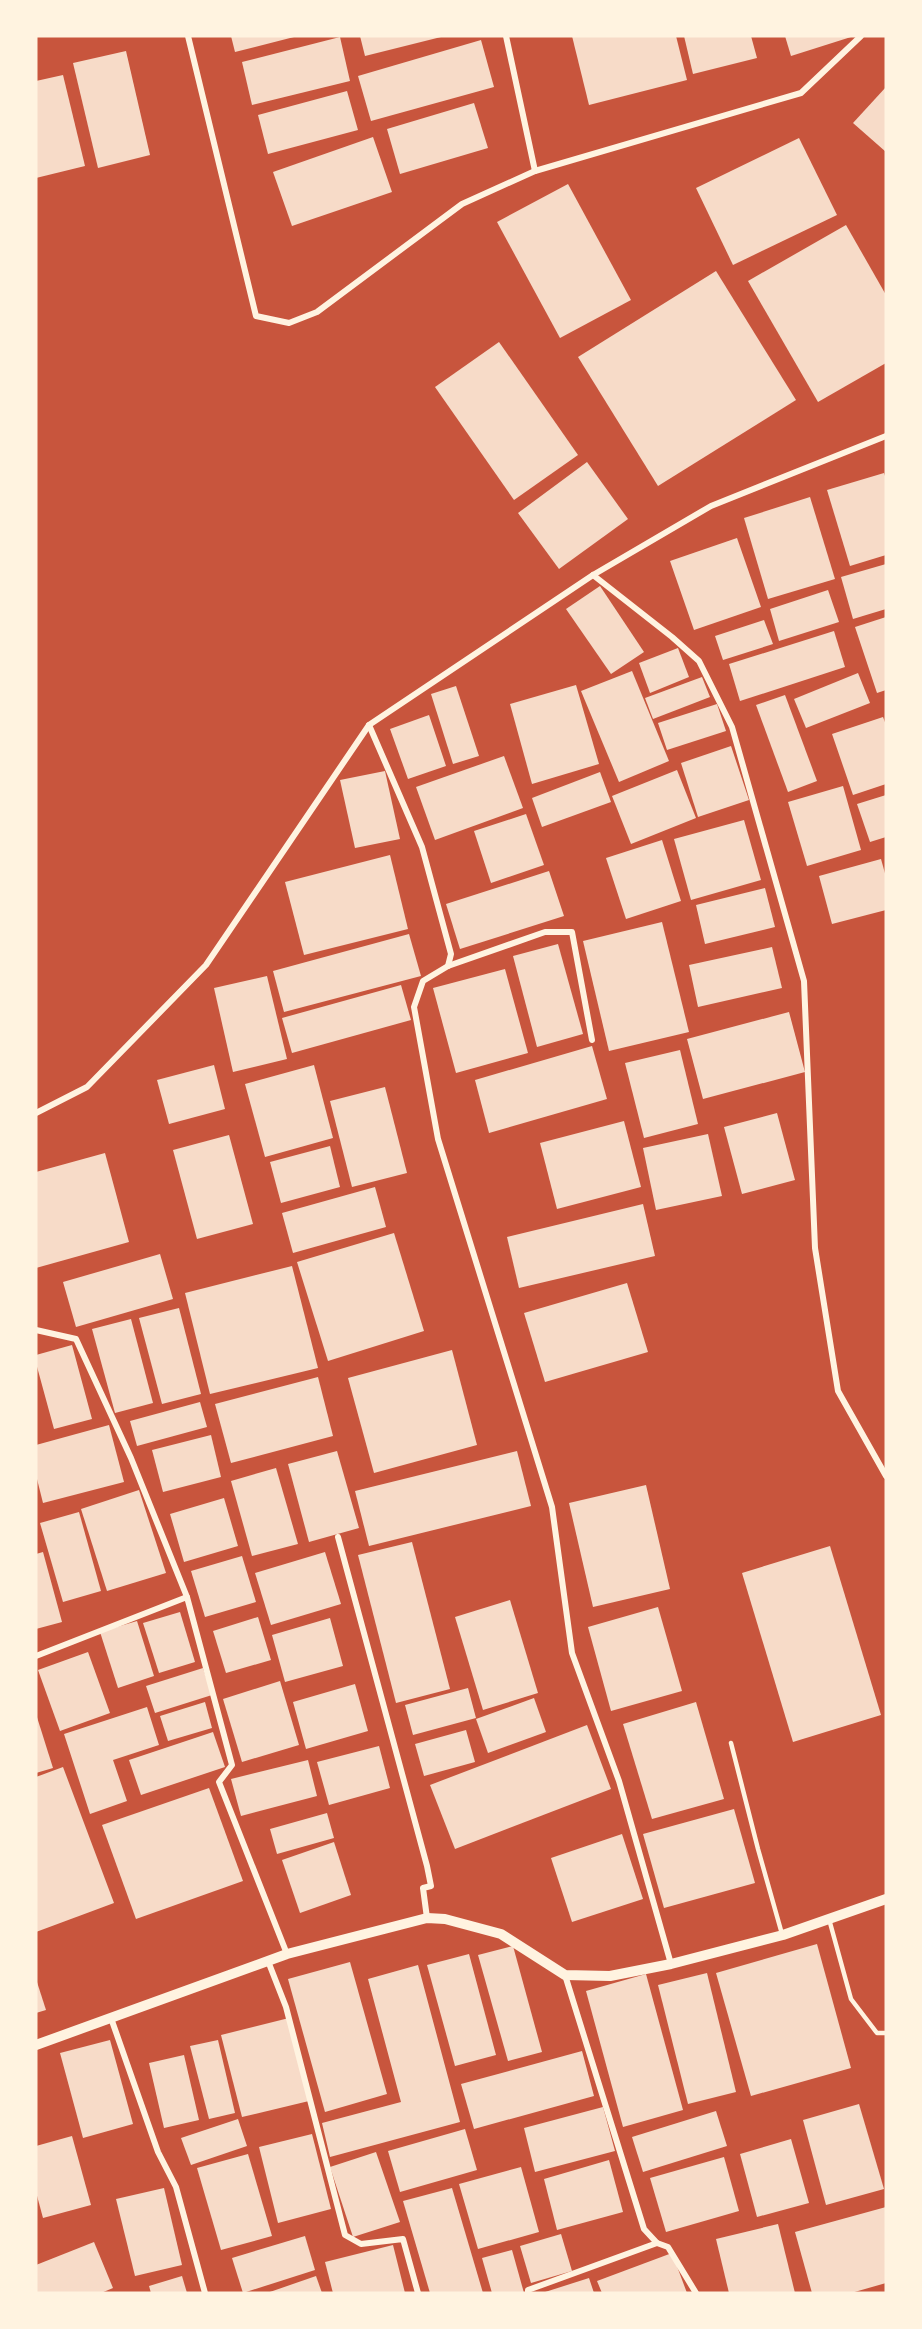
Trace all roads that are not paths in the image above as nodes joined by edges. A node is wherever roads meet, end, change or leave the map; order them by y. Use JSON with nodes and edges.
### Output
{"nodes":[{"id":1,"x":188,"y":36,"type":"edge"},
{"id":2,"x":506,"y":36,"type":"edge"},
{"id":3,"x":861,"y":36,"type":"edge"},
{"id":4,"x":535,"y":171,"type":"junction"},
{"id":5,"x":886,"y":435,"type":"edge"},
{"id":6,"x":593,"y":575,"type":"junction"},
{"id":7,"x":369,"y":724,"type":"junction"},
{"id":8,"x":448,"y":966,"type":"junction"},
{"id":9,"x":592,"y":1040,"type":"dead end"},
{"id":10,"x":36,"y":1113,"type":"edge"},
{"id":11,"x":36,"y":1330,"type":"edge"},
{"id":12,"x":886,"y":1476,"type":"edge"},
{"id":13,"x":338,"y":1537,"type":"dead end"},
{"id":14,"x":187,"y":1597,"type":"junction"},
{"id":15,"x":36,"y":1656,"type":"edge"},
{"id":16,"x":730,"y":1743,"type":"dead end"},
{"id":17,"x":886,"y":1899,"type":"edge"},
{"id":18,"x":427,"y":1918,"type":"junction"},
{"id":19,"x":829,"y":1919,"type":"junction"},
{"id":20,"x":783,"y":1935,"type":"junction"},
{"id":21,"x":287,"y":1954,"type":"junction"},
{"id":22,"x":268,"y":1962,"type":"junction"},
{"id":23,"x":671,"y":1964,"type":"junction"},
{"id":24,"x":565,"y":1975,"type":"junction"},
{"id":25,"x":111,"y":2018,"type":"junction"},
{"id":26,"x":886,"y":2033,"type":"edge"},
{"id":27,"x":36,"y":2045,"type":"edge"},
{"id":28,"x":657,"y":2243,"type":"junction"},
{"id":29,"x":205,"y":2293,"type":"edge"},
{"id":30,"x":418,"y":2293,"type":"edge"},
{"id":31,"x":528,"y":2293,"type":"edge"},
{"id":32,"x":696,"y":2293,"type":"edge"}],
"edges":[{"from":1,"to":4,"type":"street"},
{"from":2,"to":4,"type":"street"},
{"from":3,"to":4,"type":"street"},
{"from":5,"to":6,"type":"street"},
{"from":6,"to":7,"type":"street"},
{"from":6,"to":12,"type":"street"},
{"from":7,"to":8,"type":"street"},
{"from":7,"to":10,"type":"street"},
{"from":8,"to":9,"type":"street"},
{"from":8,"to":23,"type":"street"},
{"from":11,"to":14,"type":"street"},
{"from":13,"to":18,"type":"street"},
{"from":14,"to":15,"type":"street"},
{"from":14,"to":21,"type":"street"},
{"from":16,"to":20,"type":"lane"},
{"from":17,"to":19,"type":"street"},
{"from":18,"to":21,"type":"street"},
{"from":18,"to":24,"type":"street"},
{"from":19,"to":20,"type":"street"},
{"from":19,"to":26,"type":"lane"},
{"from":20,"to":23,"type":"street"},
{"from":21,"to":22,"type":"street"},
{"from":22,"to":25,"type":"street"},
{"from":22,"to":30,"type":"street"},
{"from":23,"to":24,"type":"street"},
{"from":24,"to":28,"type":"street"},
{"from":25,"to":27,"type":"street"},
{"from":25,"to":29,"type":"street"},
{"from":28,"to":31,"type":"street"},
{"from":28,"to":32,"type":"street"}]}
